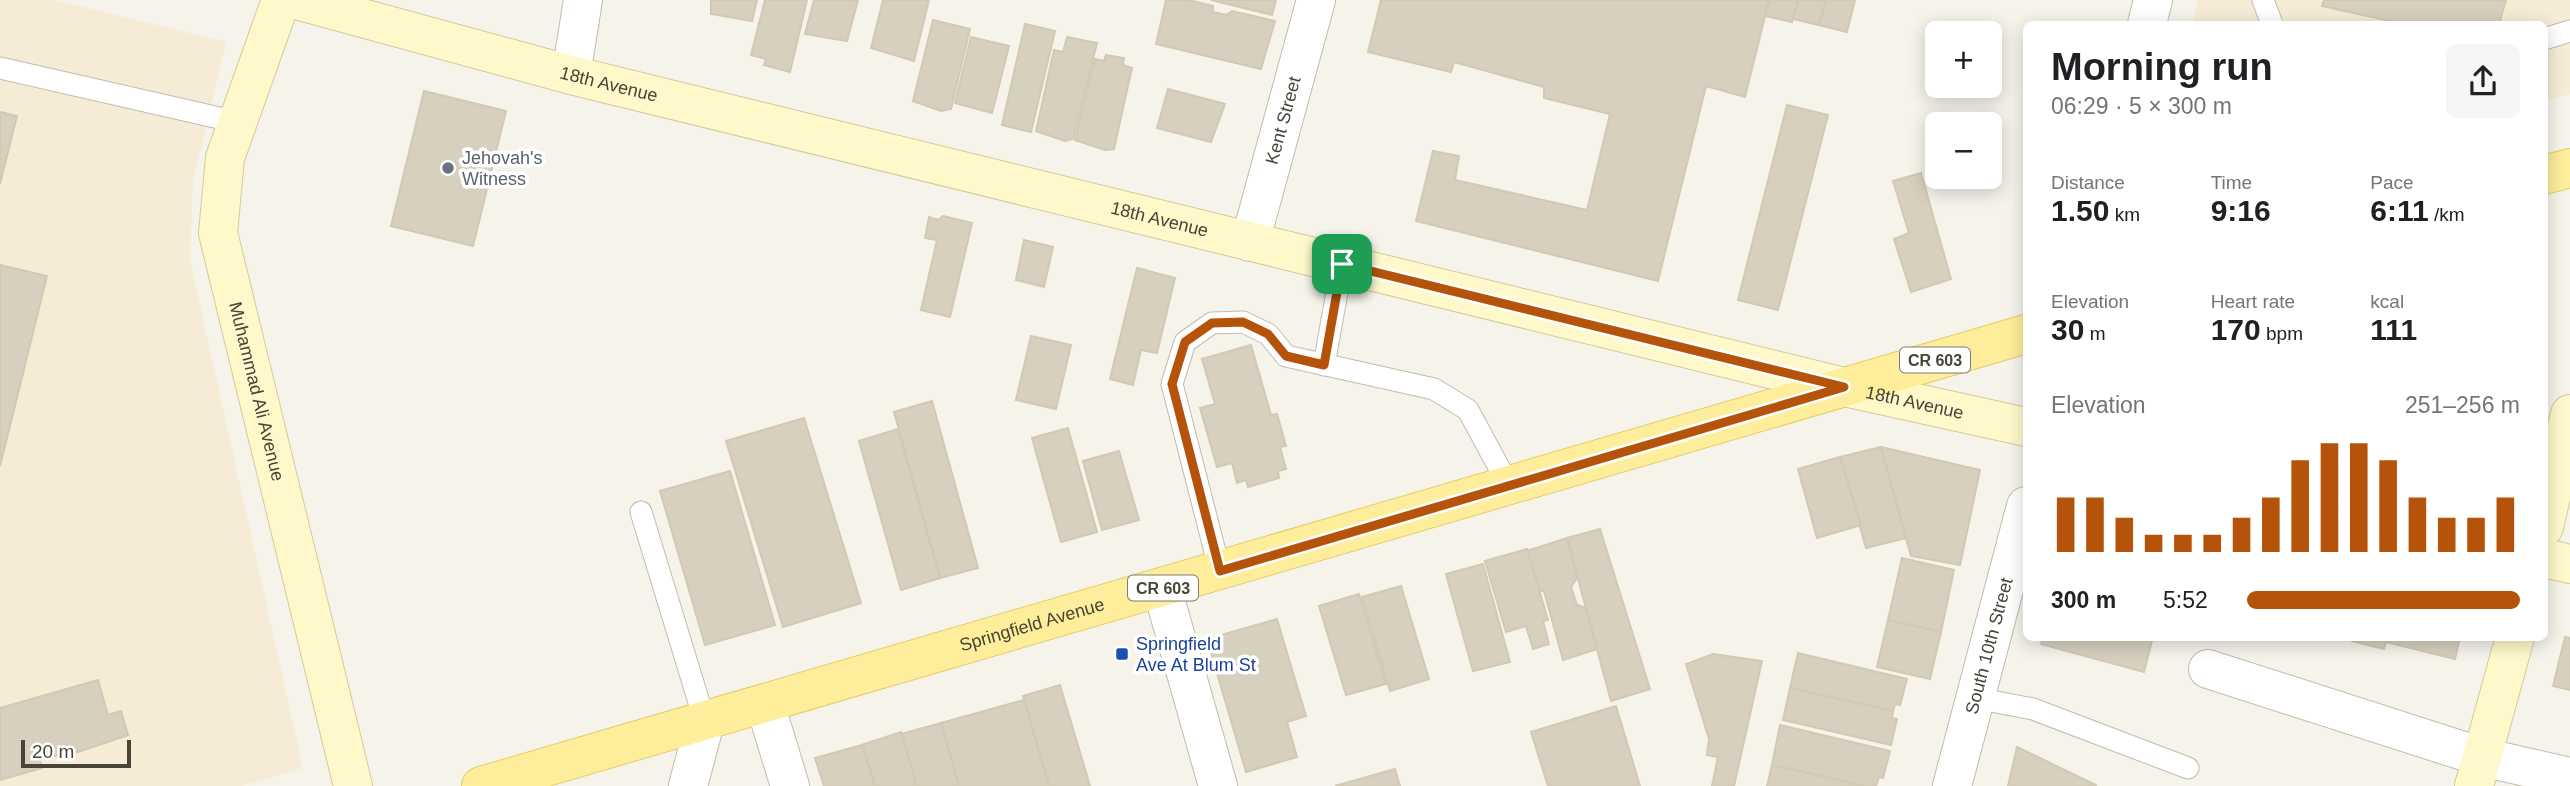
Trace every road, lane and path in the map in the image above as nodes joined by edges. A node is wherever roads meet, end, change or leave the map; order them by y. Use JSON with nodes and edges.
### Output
{"nodes":[{"id":1,"x":281,"y":0,"type":"edge"},
{"id":2,"x":296,"y":0,"type":"edge"},
{"id":3,"x":583,"y":0,"type":"edge"},
{"id":4,"x":1316,"y":0,"type":"edge"},
{"id":5,"x":2153,"y":0,"type":"edge"},
{"id":6,"x":2263,"y":0,"type":"edge"},
{"id":7,"x":2148,"y":21,"type":"edge"},
{"id":8,"x":2271,"y":21,"type":"edge"},
{"id":9,"x":2570,"y":31,"type":"edge"},
{"id":10,"x":2548,"y":38,"type":"edge"},
{"id":11,"x":0,"y":68,"type":"edge"},
{"id":12,"x":571,"y":75,"type":"junction"},
{"id":13,"x":237,"y":122,"type":"junction"},
{"id":14,"x":2570,"y":168,"type":"edge"},
{"id":15,"x":2548,"y":174,"type":"edge"},
{"id":16,"x":1250,"y":242,"type":"junction"},
{"id":17,"x":1342,"y":264,"type":"junction"},
{"id":18,"x":2023,"y":335,"type":"edge"},
{"id":19,"x":1324,"y":365,"type":"junction"},
{"id":20,"x":1844,"y":387,"type":"junction"},
{"id":21,"x":2570,"y":414,"type":"edge"},
{"id":22,"x":2023,"y":426,"type":"edge"},
{"id":23,"x":1509,"y":486,"type":"junction"},
{"id":24,"x":2548,"y":510,"type":"edge"},
{"id":25,"x":641,"y":512,"type":"dead end"},
{"id":26,"x":2023,"y":517,"type":"edge"},
{"id":27,"x":2548,"y":559,"type":"edge"},
{"id":28,"x":2570,"y":564,"type":"edge"},
{"id":29,"x":1220,"y":571,"type":"junction"},
{"id":30,"x":1162,"y":588,"type":"junction"},
{"id":31,"x":2514,"y":641,"type":"edge"},
{"id":32,"x":2208,"y":670,"type":"dead end"},
{"id":33,"x":1975,"y":698,"type":"junction"},
{"id":34,"x":765,"y":704,"type":"junction"},
{"id":35,"x":705,"y":722,"type":"junction"},
{"id":36,"x":2188,"y":768,"type":"dead end"},
{"id":37,"x":2478,"y":771,"type":"edge"},
{"id":38,"x":2570,"y":776,"type":"edge"},
{"id":39,"x":353,"y":786,"type":"edge"},
{"id":40,"x":481,"y":786,"type":"edge"},
{"id":41,"x":688,"y":786,"type":"edge"},
{"id":42,"x":790,"y":786,"type":"edge"},
{"id":43,"x":1218,"y":786,"type":"edge"},
{"id":44,"x":1952,"y":786,"type":"edge"}],
"edges":[{"from":1,"to":13,"type":"main road","name":"Muhammad Ali Avenue"},
{"from":2,"to":12,"type":"main road","name":"18th Avenue"},
{"from":3,"to":12,"type":"street"},
{"from":4,"to":16,"type":"street","name":"Kent Street"},
{"from":5,"to":7,"type":"street"},
{"from":6,"to":8,"type":"lane"},
{"from":9,"to":10,"type":"lane"},
{"from":11,"to":13,"type":"lane"},
{"from":12,"to":16,"type":"main road","name":"18th Avenue"},
{"from":13,"to":39,"type":"main road","name":"Muhammad Ali Avenue"},
{"from":14,"to":15,"type":"main road"},
{"from":16,"to":17,"type":"main road","name":"18th Avenue"},
{"from":17,"to":19,"type":"lane"},
{"from":17,"to":20,"type":"main road","name":"18th Avenue"},
{"from":18,"to":20,"type":"main road","name":"Springfield Avenue","number":"CR 603"},
{"from":19,"to":23,"type":"lane"},
{"from":19,"to":29,"type":"lane"},
{"from":20,"to":22,"type":"main road","name":"18th Avenue"},
{"from":20,"to":23,"type":"main road","name":"Springfield Avenue","number":"CR 603"},
{"from":21,"to":24,"type":"main road"},
{"from":23,"to":29,"type":"main road","name":"Springfield Avenue","number":"CR 603"},
{"from":25,"to":35,"type":"lane"},
{"from":26,"to":33,"type":"street","name":"South 10th Street"},
{"from":27,"to":28,"type":"main road"},
{"from":29,"to":30,"type":"main road","name":"Springfield Avenue","number":"CR 603"},
{"from":30,"to":34,"type":"main road","name":"Springfield Avenue","number":"CR 603"},
{"from":30,"to":43,"type":"street"},
{"from":31,"to":37,"type":"main road"},
{"from":32,"to":37,"type":"street"},
{"from":33,"to":36,"type":"lane"},
{"from":33,"to":44,"type":"street","name":"South 10th Street"},
{"from":34,"to":35,"type":"main road","name":"Springfield Avenue","number":"CR 603"},
{"from":34,"to":42,"type":"street"},
{"from":35,"to":40,"type":"main road","name":"Springfield Avenue","number":"CR 603"},
{"from":35,"to":41,"type":"street"},
{"from":37,"to":38,"type":"street"}]}
